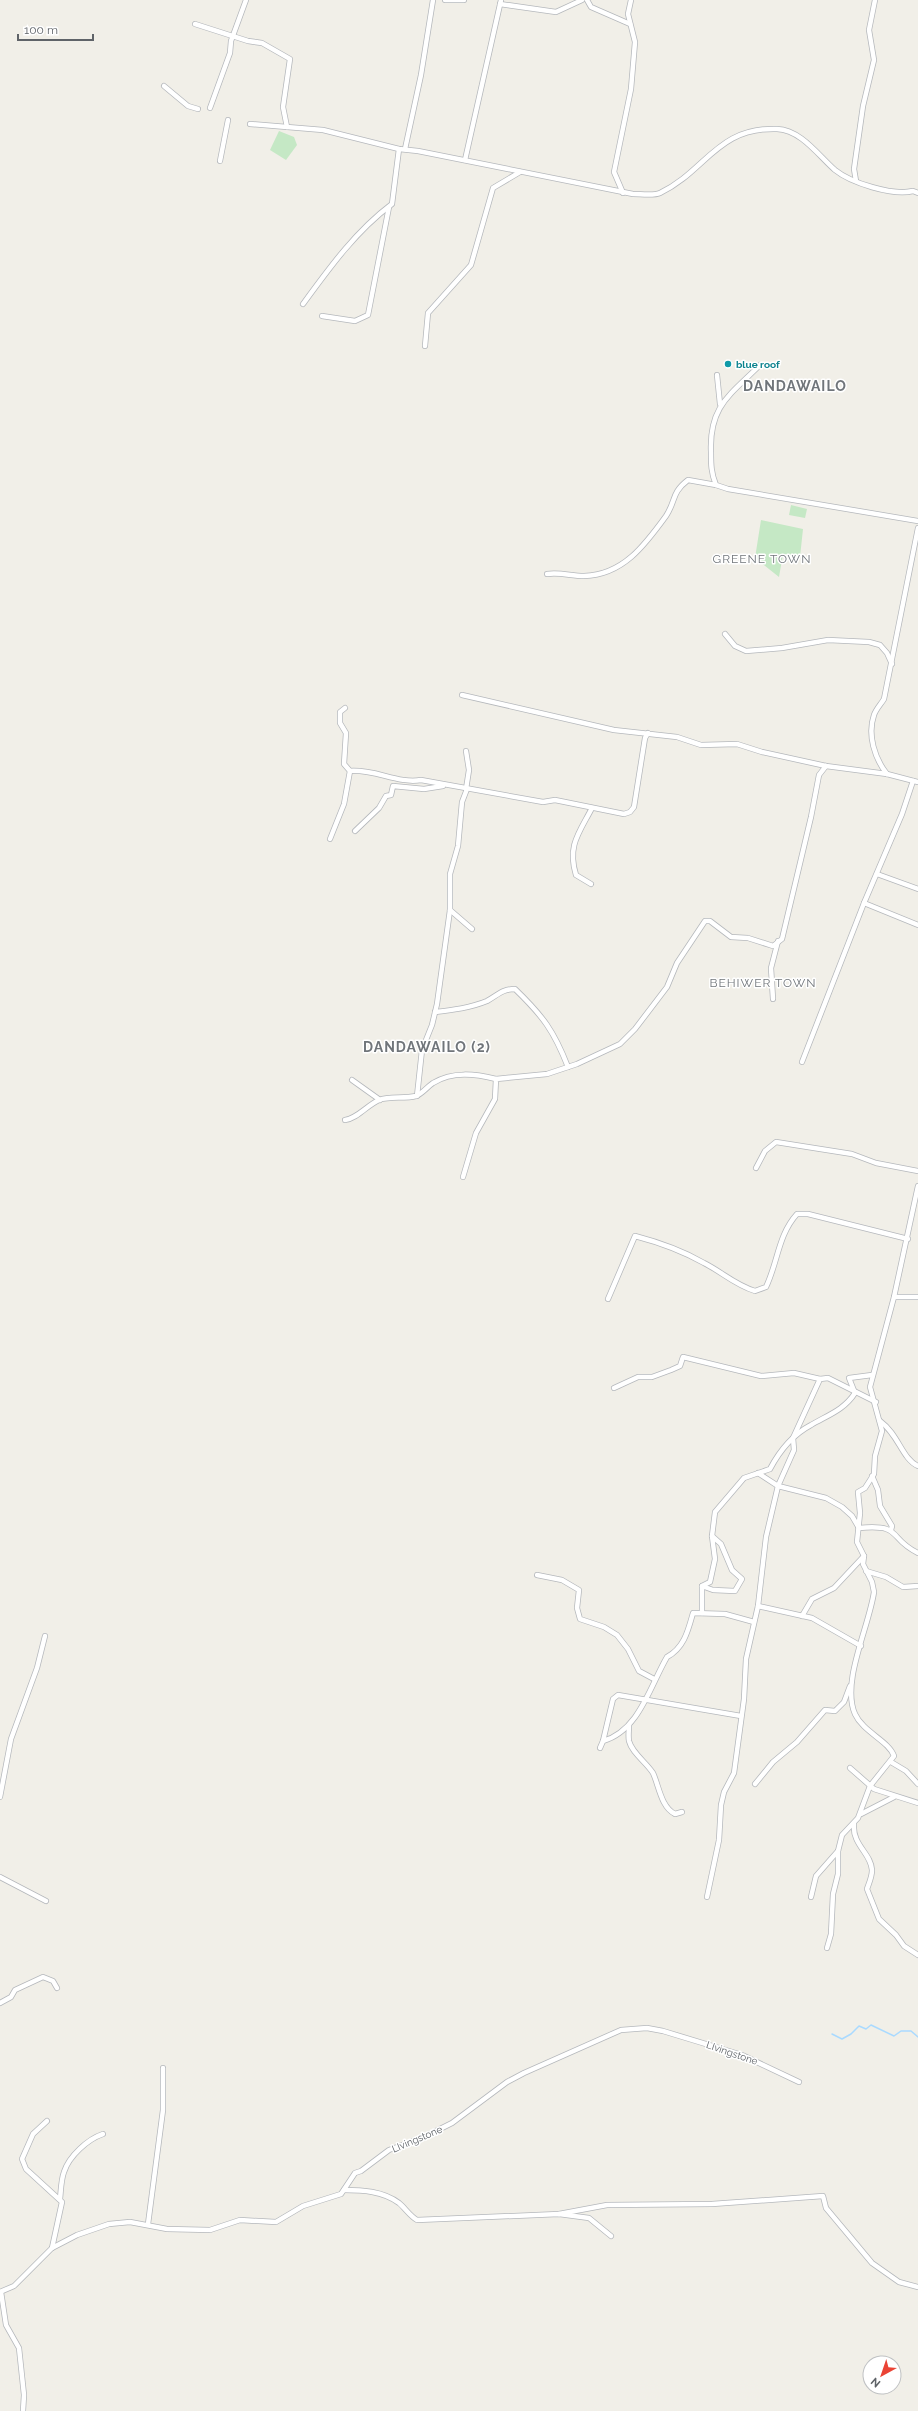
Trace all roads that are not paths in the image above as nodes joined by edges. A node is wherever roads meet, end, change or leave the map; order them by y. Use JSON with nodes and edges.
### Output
{"nodes":[{"id":1,"x":246,"y":0,"type":"edge"},
{"id":2,"x":433,"y":0,"type":"edge"},
{"id":3,"x":445,"y":0,"type":"edge"},
{"id":4,"x":464,"y":0,"type":"edge"},
{"id":5,"x":582,"y":0,"type":"edge"},
{"id":6,"x":587,"y":0,"type":"edge"},
{"id":7,"x":632,"y":0,"type":"edge"},
{"id":8,"x":875,"y":0,"type":"edge"},
{"id":9,"x":500,"y":2,"type":"edge"},
{"id":10,"x":195,"y":24,"type":"dead end"},
{"id":11,"x":630,"y":24,"type":"junction"},
{"id":12,"x":233,"y":37,"type":"junction"},
{"id":13,"x":164,"y":86,"type":"dead end"},
{"id":14,"x":210,"y":108,"type":"dead end"},
{"id":15,"x":198,"y":109,"type":"dead end"},
{"id":16,"x":228,"y":120,"type":"dead end"},
{"id":17,"x":250,"y":124,"type":"dead end"},
{"id":18,"x":286,"y":127,"type":"junction"},
{"id":19,"x":399,"y":149,"type":"junction"},
{"id":20,"x":405,"y":149,"type":"junction"},
{"id":21,"x":465,"y":160,"type":"junction"},
{"id":22,"x":220,"y":161,"type":"dead end"},
{"id":23,"x":520,"y":172,"type":"junction"},
{"id":24,"x":856,"y":181,"type":"junction"},
{"id":25,"x":623,"y":193,"type":"junction"},
{"id":26,"x":918,"y":193,"type":"edge"},
{"id":27,"x":389,"y":207,"type":"junction"},
{"id":28,"x":303,"y":304,"type":"dead end"},
{"id":29,"x":322,"y":316,"type":"dead end"},
{"id":30,"x":425,"y":346,"type":"dead end"},
{"id":31,"x":760,"y":365,"type":"dead end"},
{"id":32,"x":717,"y":375,"type":"dead end"},
{"id":33,"x":720,"y":404,"type":"junction"},
{"id":34,"x":716,"y":484,"type":"junction"},
{"id":35,"x":918,"y":521,"type":"edge"},
{"id":36,"x":918,"y":528,"type":"edge"},
{"id":37,"x":917,"y":544,"type":"edge"},
{"id":38,"x":547,"y":574,"type":"dead end"},
{"id":39,"x":725,"y":634,"type":"dead end"},
{"id":40,"x":892,"y":664,"type":"junction"},
{"id":41,"x":462,"y":696,"type":"dead end"},
{"id":42,"x":345,"y":708,"type":"dead end"},
{"id":43,"x":648,"y":733,"type":"junction"},
{"id":44,"x":466,"y":751,"type":"dead end"},
{"id":45,"x":826,"y":766,"type":"junction"},
{"id":46,"x":350,"y":771,"type":"junction"},
{"id":47,"x":887,"y":774,"type":"junction"},
{"id":48,"x":915,"y":782,"type":"edge"},
{"id":49,"x":447,"y":785,"type":"junction"},
{"id":50,"x":467,"y":789,"type":"junction"},
{"id":51,"x":592,"y":808,"type":"junction"},
{"id":52,"x":355,"y":831,"type":"dead end"},
{"id":53,"x":330,"y":839,"type":"dead end"},
{"id":54,"x":877,"y":874,"type":"junction"},
{"id":55,"x":591,"y":884,"type":"dead end"},
{"id":56,"x":918,"y":889,"type":"edge"},
{"id":57,"x":864,"y":903,"type":"junction"},
{"id":58,"x":450,"y":910,"type":"junction"},
{"id":59,"x":918,"y":925,"type":"edge"},
{"id":60,"x":472,"y":929,"type":"dead end"},
{"id":61,"x":778,"y":942,"type":"junction"},
{"id":62,"x":773,"y":999,"type":"dead end"},
{"id":63,"x":435,"y":1012,"type":"junction"},
{"id":64,"x":802,"y":1062,"type":"dead end"},
{"id":65,"x":568,"y":1067,"type":"junction"},
{"id":66,"x":496,"y":1079,"type":"junction"},
{"id":67,"x":352,"y":1080,"type":"dead end"},
{"id":68,"x":417,"y":1096,"type":"junction"},
{"id":69,"x":380,"y":1100,"type":"junction"},
{"id":70,"x":345,"y":1120,"type":"dead end"},
{"id":71,"x":756,"y":1168,"type":"dead end"},
{"id":72,"x":918,"y":1171,"type":"edge"},
{"id":73,"x":463,"y":1176,"type":"dead end"},
{"id":74,"x":918,"y":1186,"type":"edge"},
{"id":75,"x":908,"y":1239,"type":"junction"},
{"id":76,"x":894,"y":1297,"type":"junction"},
{"id":77,"x":918,"y":1297,"type":"edge"},
{"id":78,"x":608,"y":1299,"type":"dead end"},
{"id":79,"x":872,"y":1375,"type":"junction"},
{"id":80,"x":820,"y":1379,"type":"junction"},
{"id":81,"x":614,"y":1388,"type":"dead end"},
{"id":82,"x":855,"y":1393,"type":"junction"},
{"id":83,"x":876,"y":1402,"type":"junction"},
{"id":84,"x":880,"y":1422,"type":"junction"},
{"id":85,"x":793,"y":1438,"type":"junction"},
{"id":86,"x":918,"y":1466,"type":"edge"},
{"id":87,"x":758,"y":1473,"type":"junction"},
{"id":88,"x":872,"y":1476,"type":"junction"},
{"id":89,"x":778,"y":1486,"type":"junction"},
{"id":90,"x":859,"y":1528,"type":"junction"},
{"id":91,"x":891,"y":1530,"type":"junction"},
{"id":92,"x":712,"y":1536,"type":"junction"},
{"id":93,"x":918,"y":1553,"type":"edge"},
{"id":94,"x":864,"y":1556,"type":"junction"},
{"id":95,"x":866,"y":1571,"type":"junction"},
{"id":96,"x":537,"y":1575,"type":"dead end"},
{"id":97,"x":702,"y":1586,"type":"junction"},
{"id":98,"x":918,"y":1586,"type":"edge"},
{"id":99,"x":758,"y":1606,"type":"junction"},
{"id":100,"x":702,"y":1613,"type":"junction"},
{"id":101,"x":802,"y":1616,"type":"junction"},
{"id":102,"x":754,"y":1622,"type":"junction"},
{"id":103,"x":45,"y":1636,"type":"dead end"},
{"id":104,"x":860,"y":1646,"type":"junction"},
{"id":105,"x":654,"y":1678,"type":"junction"},
{"id":106,"x":853,"y":1681,"type":"junction"},
{"id":107,"x":645,"y":1700,"type":"junction"},
{"id":108,"x":741,"y":1716,"type":"junction"},
{"id":109,"x":629,"y":1725,"type":"junction"},
{"id":110,"x":603,"y":1741,"type":"junction"},
{"id":111,"x":600,"y":1748,"type":"dead end"},
{"id":112,"x":891,"y":1762,"type":"junction"},
{"id":113,"x":850,"y":1768,"type":"dead end"},
{"id":114,"x":755,"y":1784,"type":"dead end"},
{"id":115,"x":918,"y":1784,"type":"edge"},
{"id":116,"x":870,"y":1786,"type":"junction"},
{"id":117,"x":0,"y":1797,"type":"edge"},
{"id":118,"x":894,"y":1797,"type":"junction"},
{"id":119,"x":917,"y":1802,"type":"edge"},
{"id":120,"x":682,"y":1812,"type":"dead end"},
{"id":121,"x":861,"y":1814,"type":"junction"},
{"id":122,"x":854,"y":1824,"type":"junction"},
{"id":123,"x":838,"y":1851,"type":"junction"},
{"id":124,"x":0,"y":1877,"type":"edge"},
{"id":125,"x":707,"y":1897,"type":"dead end"},
{"id":126,"x":811,"y":1897,"type":"dead end"},
{"id":127,"x":46,"y":1901,"type":"dead end"},
{"id":128,"x":827,"y":1948,"type":"dead end"},
{"id":129,"x":918,"y":1955,"type":"edge"},
{"id":130,"x":57,"y":1988,"type":"dead end"},
{"id":131,"x":0,"y":2003,"type":"edge"},
{"id":132,"x":163,"y":2068,"type":"dead end"},
{"id":133,"x":799,"y":2082,"type":"dead end"},
{"id":134,"x":47,"y":2121,"type":"dead end"},
{"id":135,"x":103,"y":2134,"type":"dead end"},
{"id":136,"x":344,"y":2190,"type":"junction"},
{"id":137,"x":60,"y":2200,"type":"junction"},
{"id":138,"x":559,"y":2214,"type":"junction"},
{"id":139,"x":148,"y":2224,"type":"junction"},
{"id":140,"x":611,"y":2236,"type":"dead end"},
{"id":141,"x":52,"y":2248,"type":"junction"},
{"id":142,"x":918,"y":2287,"type":"edge"},
{"id":143,"x":0,"y":2292,"type":"edge"},
{"id":144,"x":23,"y":2411,"type":"edge"}],
"edges":[{"from":1,"to":12,"type":"street"},
{"from":2,"to":20,"type":"street"},
{"from":3,"to":4,"type":"street"},
{"from":5,"to":9,"type":"street"},
{"from":6,"to":11,"type":"street"},
{"from":7,"to":11,"type":"street"},
{"from":8,"to":24,"type":"street"},
{"from":9,"to":21,"type":"street"},
{"from":10,"to":12,"type":"street"},
{"from":11,"to":25,"type":"street"},
{"from":12,"to":14,"type":"street"},
{"from":12,"to":18,"type":"street"},
{"from":13,"to":15,"type":"street"},
{"from":16,"to":22,"type":"street"},
{"from":17,"to":18,"type":"street"},
{"from":18,"to":19,"type":"street"},
{"from":19,"to":20,"type":"street"},
{"from":19,"to":27,"type":"street"},
{"from":20,"to":21,"type":"street"},
{"from":21,"to":23,"type":"street"},
{"from":23,"to":25,"type":"street"},
{"from":23,"to":30,"type":"street"},
{"from":24,"to":25,"type":"street"},
{"from":24,"to":26,"type":"street"},
{"from":27,"to":28,"type":"street"},
{"from":27,"to":29,"type":"street"},
{"from":31,"to":33,"type":"street"},
{"from":32,"to":33,"type":"street"},
{"from":33,"to":34,"type":"street"},
{"from":34,"to":35,"type":"street"},
{"from":34,"to":38,"type":"street"},
{"from":36,"to":37,"type":"street"},
{"from":37,"to":40,"type":"street"},
{"from":39,"to":40,"type":"street"},
{"from":40,"to":47,"type":"street"},
{"from":41,"to":43,"type":"street"},
{"from":42,"to":46,"type":"street"},
{"from":43,"to":45,"type":"street"},
{"from":43,"to":51,"type":"street"},
{"from":44,"to":50,"type":"street"},
{"from":45,"to":47,"type":"street"},
{"from":45,"to":61,"type":"street"},
{"from":46,"to":49,"type":"street"},
{"from":46,"to":53,"type":"street"},
{"from":47,"to":48,"type":"street"},
{"from":48,"to":54,"type":"street"},
{"from":49,"to":50,"type":"street"},
{"from":49,"to":52,"type":"street"},
{"from":50,"to":51,"type":"street"},
{"from":50,"to":58,"type":"street"},
{"from":51,"to":55,"type":"street"},
{"from":54,"to":56,"type":"street"},
{"from":54,"to":57,"type":"street"},
{"from":57,"to":59,"type":"street"},
{"from":57,"to":64,"type":"street"},
{"from":58,"to":60,"type":"street"},
{"from":58,"to":63,"type":"street"},
{"from":61,"to":62,"type":"street"},
{"from":61,"to":65,"type":"street"},
{"from":63,"to":65,"type":"street"},
{"from":63,"to":68,"type":"street"},
{"from":65,"to":66,"type":"street"},
{"from":66,"to":68,"type":"street"},
{"from":66,"to":73,"type":"street"},
{"from":67,"to":69,"type":"street"},
{"from":68,"to":69,"type":"street"},
{"from":69,"to":70,"type":"street"},
{"from":71,"to":72,"type":"street"},
{"from":74,"to":75,"type":"street"},
{"from":75,"to":76,"type":"street"},
{"from":75,"to":78,"type":"street"},
{"from":76,"to":77,"type":"street"},
{"from":76,"to":79,"type":"street"},
{"from":79,"to":82,"type":"street"},
{"from":79,"to":83,"type":"street"},
{"from":80,"to":81,"type":"street"},
{"from":80,"to":82,"type":"street"},
{"from":80,"to":85,"type":"street"},
{"from":82,"to":83,"type":"street"},
{"from":82,"to":85,"type":"street"},
{"from":83,"to":84,"type":"street"},
{"from":84,"to":86,"type":"street"},
{"from":84,"to":88,"type":"street"},
{"from":85,"to":87,"type":"street"},
{"from":85,"to":89,"type":"street"},
{"from":87,"to":89,"type":"street"},
{"from":87,"to":92,"type":"street"},
{"from":88,"to":90,"type":"street"},
{"from":88,"to":91,"type":"street"},
{"from":89,"to":90,"type":"street"},
{"from":89,"to":99,"type":"street"},
{"from":90,"to":91,"type":"street"},
{"from":90,"to":94,"type":"street"},
{"from":91,"to":93,"type":"street"},
{"from":92,"to":97,"type":"street"},
{"from":92,"to":97,"type":"street"},
{"from":94,"to":95,"type":"street"},
{"from":94,"to":101,"type":"street"},
{"from":95,"to":98,"type":"street"},
{"from":95,"to":104,"type":"street"},
{"from":96,"to":105,"type":"street"},
{"from":97,"to":100,"type":"street"},
{"from":99,"to":101,"type":"street"},
{"from":99,"to":102,"type":"street"},
{"from":100,"to":102,"type":"street"},
{"from":100,"to":105,"type":"street"},
{"from":101,"to":104,"type":"street"},
{"from":102,"to":108,"type":"street"},
{"from":103,"to":117,"type":"street"},
{"from":104,"to":106,"type":"street"},
{"from":105,"to":107,"type":"street"},
{"from":106,"to":112,"type":"street"},
{"from":106,"to":114,"type":"street"},
{"from":107,"to":108,"type":"street"},
{"from":107,"to":109,"type":"street"},
{"from":107,"to":110,"type":"street"},
{"from":108,"to":125,"type":"street"},
{"from":109,"to":110,"type":"street"},
{"from":109,"to":120,"type":"street"},
{"from":110,"to":111,"type":"street"},
{"from":112,"to":115,"type":"street"},
{"from":112,"to":116,"type":"street"},
{"from":113,"to":116,"type":"street"},
{"from":116,"to":118,"type":"street"},
{"from":116,"to":121,"type":"street"},
{"from":118,"to":119,"type":"street"},
{"from":118,"to":121,"type":"street"},
{"from":121,"to":122,"type":"street"},
{"from":122,"to":123,"type":"street"},
{"from":122,"to":129,"type":"street"},
{"from":123,"to":126,"type":"street"},
{"from":123,"to":128,"type":"street"},
{"from":124,"to":127,"type":"street"},
{"from":130,"to":131,"type":"street"},
{"from":132,"to":139,"type":"street"},
{"from":133,"to":136,"type":"street","name":"LIvingstone"},
{"from":134,"to":137,"type":"street"},
{"from":135,"to":137,"type":"street"},
{"from":136,"to":138,"type":"street"},
{"from":136,"to":139,"type":"street","name":"LIvingstone"},
{"from":137,"to":141,"type":"street"},
{"from":138,"to":140,"type":"street"},
{"from":138,"to":142,"type":"street"},
{"from":139,"to":141,"type":"street","name":"LIvingstone"},
{"from":141,"to":143,"type":"street","name":"LIvingstone"},
{"from":143,"to":144,"type":"street"}]}
